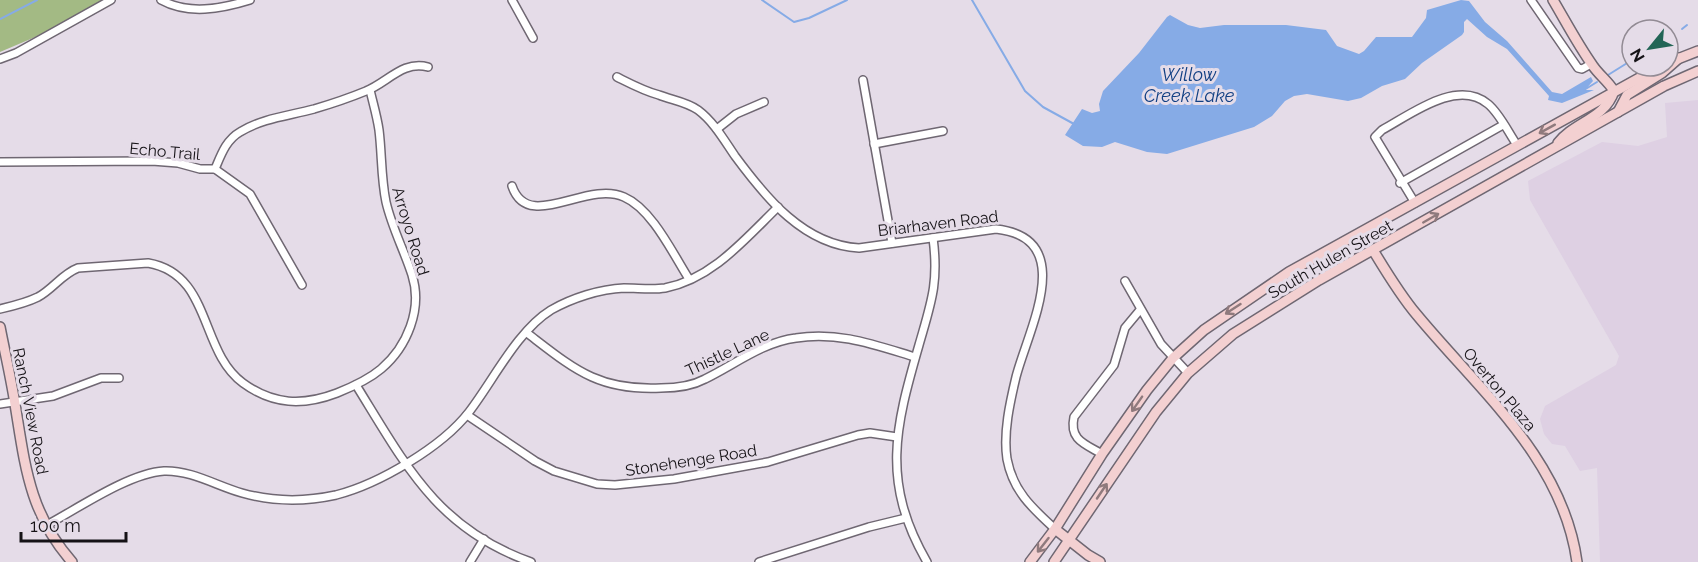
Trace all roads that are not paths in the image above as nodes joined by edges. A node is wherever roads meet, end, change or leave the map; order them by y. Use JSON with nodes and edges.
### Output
{"nodes":[{"id":1,"x":111,"y":0,"type":"edge"},
{"id":2,"x":161,"y":0,"type":"edge"},
{"id":3,"x":250,"y":0,"type":"edge"},
{"id":4,"x":512,"y":0,"type":"edge"},
{"id":5,"x":1531,"y":0,"type":"edge"},
{"id":6,"x":1553,"y":0,"type":"edge"},
{"id":7,"x":533,"y":38,"type":"dead end"},
{"id":8,"x":1698,"y":51,"type":"edge"},
{"id":9,"x":1680,"y":58,"type":"edge"},
{"id":10,"x":0,"y":59,"type":"edge"},
{"id":11,"x":1592,"y":64,"type":"junction"},
{"id":12,"x":428,"y":67,"type":"dead end"},
{"id":13,"x":1698,"y":71,"type":"edge"},
{"id":14,"x":1601,"y":76,"type":"junction"},
{"id":15,"x":617,"y":77,"type":"dead end"},
{"id":16,"x":1640,"y":78,"type":"edge"},
{"id":17,"x":1654,"y":78,"type":"edge"},
{"id":18,"x":862,"y":80,"type":"dead end"},
{"id":19,"x":370,"y":90,"type":"junction"},
{"id":20,"x":1606,"y":98,"type":"junction"},
{"id":21,"x":764,"y":102,"type":"dead end"},
{"id":22,"x":1622,"y":108,"type":"junction"},
{"id":23,"x":1503,"y":125,"type":"junction"},
{"id":24,"x":717,"y":129,"type":"junction"},
{"id":25,"x":943,"y":131,"type":"dead end"},
{"id":26,"x":874,"y":144,"type":"junction"},
{"id":27,"x":1517,"y":146,"type":"junction"},
{"id":28,"x":1555,"y":148,"type":"junction"},
{"id":29,"x":0,"y":162,"type":"edge"},
{"id":30,"x":215,"y":169,"type":"junction"},
{"id":31,"x":1400,"y":183,"type":"junction"},
{"id":32,"x":512,"y":186,"type":"dead end"},
{"id":33,"x":1415,"y":203,"type":"junction"},
{"id":34,"x":777,"y":207,"type":"junction"},
{"id":35,"x":933,"y":238,"type":"junction"},
{"id":36,"x":892,"y":243,"type":"junction"},
{"id":37,"x":1373,"y":250,"type":"junction"},
{"id":38,"x":689,"y":279,"type":"junction"},
{"id":39,"x":1125,"y":281,"type":"dead end"},
{"id":40,"x":302,"y":285,"type":"dead end"},
{"id":41,"x":0,"y":309,"type":"edge"},
{"id":42,"x":1140,"y":310,"type":"junction"},
{"id":43,"x":0,"y":327,"type":"edge"},
{"id":44,"x":527,"y":333,"type":"junction"},
{"id":45,"x":915,"y":357,"type":"junction"},
{"id":46,"x":1173,"y":358,"type":"junction"},
{"id":47,"x":1188,"y":373,"type":"junction"},
{"id":48,"x":119,"y":378,"type":"dead end"},
{"id":49,"x":356,"y":385,"type":"junction"},
{"id":50,"x":14,"y":401,"type":"junction"},
{"id":51,"x":0,"y":404,"type":"edge"},
{"id":52,"x":467,"y":415,"type":"junction"},
{"id":53,"x":897,"y":437,"type":"junction"},
{"id":54,"x":1102,"y":454,"type":"junction"},
{"id":55,"x":405,"y":464,"type":"junction"},
{"id":56,"x":906,"y":518,"type":"junction"},
{"id":57,"x":45,"y":526,"type":"junction"},
{"id":58,"x":1055,"y":529,"type":"junction"},
{"id":59,"x":484,"y":539,"type":"junction"},
{"id":60,"x":1069,"y":539,"type":"junction"},
{"id":61,"x":72,"y":562,"type":"edge"},
{"id":62,"x":470,"y":562,"type":"edge"},
{"id":63,"x":531,"y":562,"type":"edge"},
{"id":64,"x":759,"y":562,"type":"edge"},
{"id":65,"x":927,"y":562,"type":"edge"},
{"id":66,"x":1030,"y":562,"type":"edge"},
{"id":67,"x":1054,"y":562,"type":"edge"},
{"id":68,"x":1100,"y":562,"type":"edge"},
{"id":69,"x":1577,"y":562,"type":"edge"}],
"edges":[{"from":1,"to":10,"type":"street"},
{"from":2,"to":3,"type":"street"},
{"from":4,"to":7,"type":"street"},
{"from":5,"to":11,"type":"street"},
{"from":6,"to":11,"type":"main road"},
{"from":8,"to":9,"type":"main road"},
{"from":11,"to":14,"type":"main road"},
{"from":12,"to":19,"type":"street"},
{"from":13,"to":22,"type":"main road","name":"South Hulen Street"},
{"from":14,"to":20,"type":"main road"},
{"from":14,"to":20,"type":"main road"},
{"from":15,"to":24,"type":"street","name":"Briarhaven Road"},
{"from":16,"to":20,"type":"main road","name":"South Hulen Street"},
{"from":17,"to":22,"type":"main road"},
{"from":18,"to":26,"type":"street"},
{"from":19,"to":30,"type":"street"},
{"from":19,"to":49,"type":"street","name":"Arroyo Road"},
{"from":20,"to":22,"type":"main road"},
{"from":20,"to":27,"type":"main road","name":"South Hulen Street","one_way":true},
{"from":20,"to":28,"type":"main road"},
{"from":21,"to":24,"type":"street"},
{"from":22,"to":28,"type":"main road","name":"South Hulen Street"},
{"from":23,"to":27,"type":"street"},
{"from":23,"to":31,"type":"street"},
{"from":23,"to":31,"type":"street"},
{"from":24,"to":34,"type":"street","name":"Briarhaven Road"},
{"from":25,"to":26,"type":"street"},
{"from":26,"to":36,"type":"street"},
{"from":27,"to":33,"type":"main road","name":"South Hulen Street"},
{"from":37,"to":28,"type":"main road","name":"South Hulen Street","one_way":true},
{"from":29,"to":30,"type":"street","name":"Echo Trail"},
{"from":30,"to":40,"type":"street","name":"Echo Trail"},
{"from":31,"to":33,"type":"street"},
{"from":32,"to":38,"type":"street"},
{"from":33,"to":46,"type":"main road","name":"South Hulen Street","one_way":true},
{"from":34,"to":36,"type":"street","name":"Briarhaven Road"},
{"from":34,"to":38,"type":"street"},
{"from":35,"to":36,"type":"street","name":"Briarhaven Road"},
{"from":35,"to":45,"type":"street"},
{"from":35,"to":58,"type":"street","name":"Briarhaven Road"},
{"from":37,"to":47,"type":"main road","name":"South Hulen Street"},
{"from":37,"to":69,"type":"main road","name":"Overton Plaza"},
{"from":38,"to":44,"type":"street"},
{"from":39,"to":42,"type":"street"},
{"from":41,"to":49,"type":"street","name":"Arroyo Road"},
{"from":42,"to":46,"type":"street"},
{"from":42,"to":54,"type":"street"},
{"from":43,"to":50,"type":"main road","name":"Ranch View Road"},
{"from":44,"to":45,"type":"street","name":"Thistle Lane"},
{"from":44,"to":52,"type":"street"},
{"from":45,"to":53,"type":"street"},
{"from":46,"to":47,"type":"street"},
{"from":46,"to":54,"type":"main road","name":"South Hulen Street","one_way":true},
{"from":60,"to":47,"type":"main road","name":"South Hulen Street","one_way":true},
{"from":48,"to":50,"type":"street"},
{"from":49,"to":55,"type":"street"},
{"from":50,"to":51,"type":"street"},
{"from":50,"to":57,"type":"main road","name":"Ranch View Road"},
{"from":52,"to":53,"type":"street","name":"Stonehenge Road"},
{"from":52,"to":55,"type":"street"},
{"from":53,"to":56,"type":"street"},
{"from":54,"to":58,"type":"main road","name":"South Hulen Street"},
{"from":55,"to":57,"type":"street"},
{"from":55,"to":59,"type":"street"},
{"from":56,"to":64,"type":"street"},
{"from":56,"to":65,"type":"street"},
{"from":57,"to":61,"type":"main road","name":"Ranch View Road"},
{"from":58,"to":60,"type":"main road","name":"Briarhaven Road"},
{"from":58,"to":66,"type":"main road","name":"South Hulen Street","one_way":true},
{"from":59,"to":62,"type":"street"},
{"from":59,"to":63,"type":"street"},
{"from":60,"to":67,"type":"main road","name":"South Hulen Street"},
{"from":60,"to":68,"type":"main road","name":"Briarhaven Road"}]}
